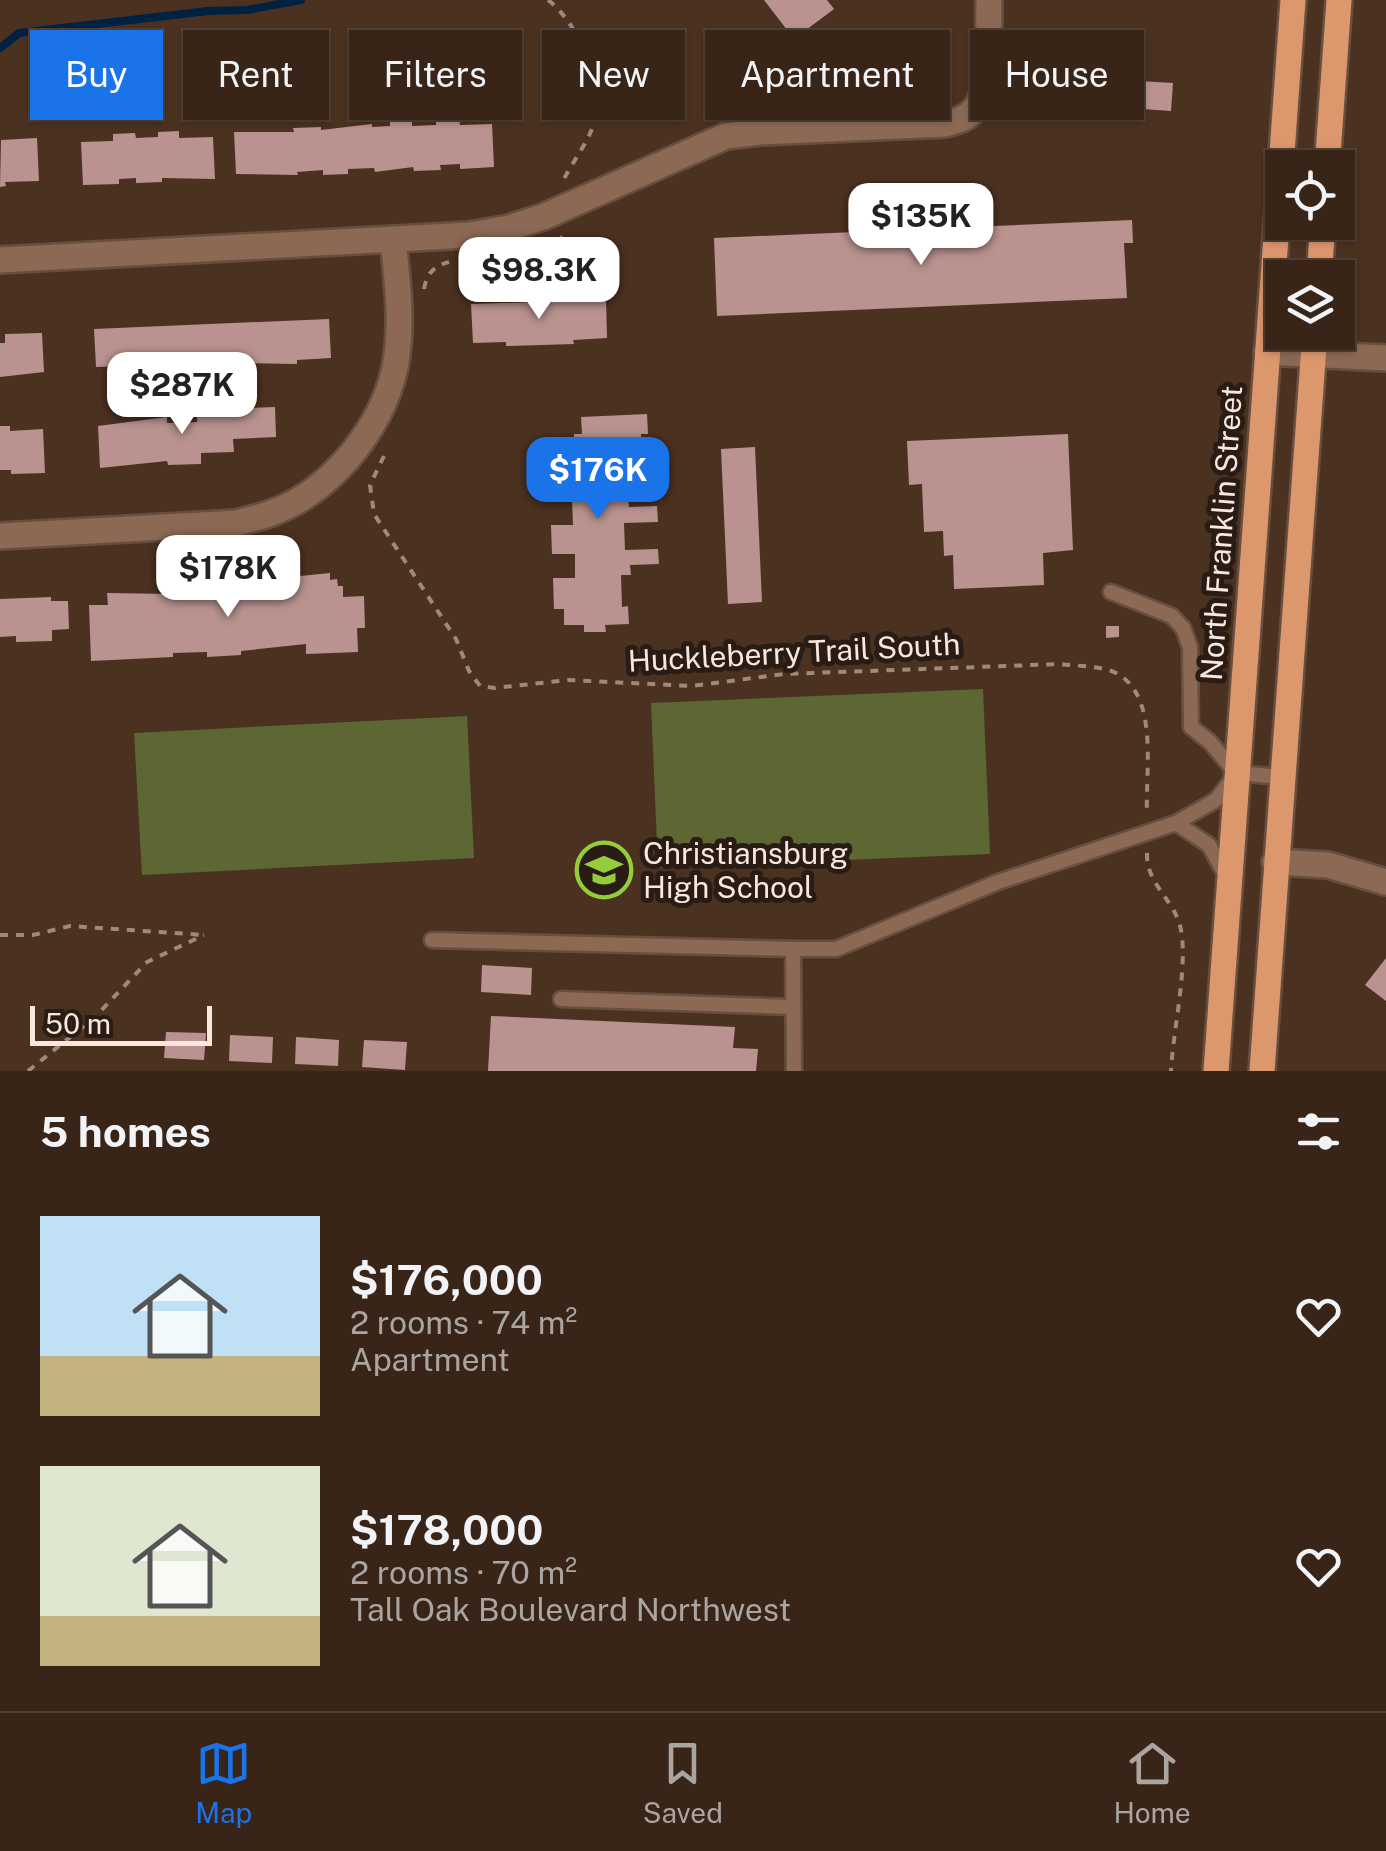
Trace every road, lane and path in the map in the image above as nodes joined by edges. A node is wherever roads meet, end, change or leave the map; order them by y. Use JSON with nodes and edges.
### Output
{"nodes":[{"id":1,"x":989,"y":0,"type":"edge"},
{"id":2,"x":1293,"y":0,"type":"edge"},
{"id":3,"x":1338,"y":0,"type":"edge"},
{"id":4,"x":1327,"y":150,"type":"edge"},
{"id":5,"x":394,"y":240,"type":"junction"},
{"id":6,"x":0,"y":260,"type":"edge"},
{"id":7,"x":1277,"y":350,"type":"edge"},
{"id":8,"x":1313,"y":350,"type":"edge"},
{"id":9,"x":1348,"y":350,"type":"edge"},
{"id":10,"x":1267,"y":352,"type":"junction"},
{"id":11,"x":1386,"y":358,"type":"edge"},
{"id":12,"x":390,"y":442,"type":"dead end"},
{"id":13,"x":0,"y":536,"type":"edge"},
{"id":14,"x":1111,"y":592,"type":"dead end"},
{"id":15,"x":1236,"y":773,"type":"junction"},
{"id":16,"x":1282,"y":777,"type":"junction"},
{"id":17,"x":1148,"y":816,"type":"dead end"},
{"id":18,"x":1176,"y":823,"type":"junction"},
{"id":19,"x":1146,"y":854,"type":"dead end"},
{"id":20,"x":1275,"y":862,"type":"junction"},
{"id":21,"x":1228,"y":880,"type":"junction"},
{"id":22,"x":1386,"y":882,"type":"edge"},
{"id":23,"x":0,"y":935,"type":"edge"},
{"id":24,"x":432,"y":940,"type":"dead end"},
{"id":25,"x":793,"y":949,"type":"junction"},
{"id":26,"x":561,"y":999,"type":"dead end"},
{"id":27,"x":794,"y":1007,"type":"junction"},
{"id":28,"x":28,"y":1071,"type":"edge"},
{"id":29,"x":794,"y":1071,"type":"edge"},
{"id":30,"x":1171,"y":1071,"type":"edge"},
{"id":31,"x":1216,"y":1071,"type":"edge"},
{"id":32,"x":1262,"y":1071,"type":"edge"}],
"edges":[{"from":1,"to":5,"type":"street"},
{"from":2,"to":10,"type":"main road","name":"North Franklin Street"},
{"from":3,"to":4,"type":"main road"},
{"from":5,"to":6,"type":"street"},
{"from":5,"to":13,"type":"street"},
{"from":7,"to":10,"type":"street"},
{"from":8,"to":16,"type":"main road"},
{"from":9,"to":11,"type":"street"},
{"from":10,"to":15,"type":"main road","name":"North Franklin Street"},
{"from":12,"to":17,"type":"path","name":"Huckleberry Trail South"},
{"from":14,"to":15,"type":"lane"},
{"from":15,"to":16,"type":"lane"},
{"from":15,"to":18,"type":"lane"},
{"from":15,"to":21,"type":"main road","name":"North Franklin Street"},
{"from":16,"to":20,"type":"main road"},
{"from":18,"to":21,"type":"lane"},
{"from":18,"to":25,"type":"lane"},
{"from":19,"to":30,"type":"path"},
{"from":20,"to":22,"type":"street"},
{"from":20,"to":32,"type":"main road"},
{"from":21,"to":31,"type":"main road","name":"North Franklin Street"},
{"from":23,"to":28,"type":"path"},
{"from":24,"to":25,"type":"lane"},
{"from":25,"to":27,"type":"lane"},
{"from":26,"to":27,"type":"lane"},
{"from":27,"to":29,"type":"lane"}]}
